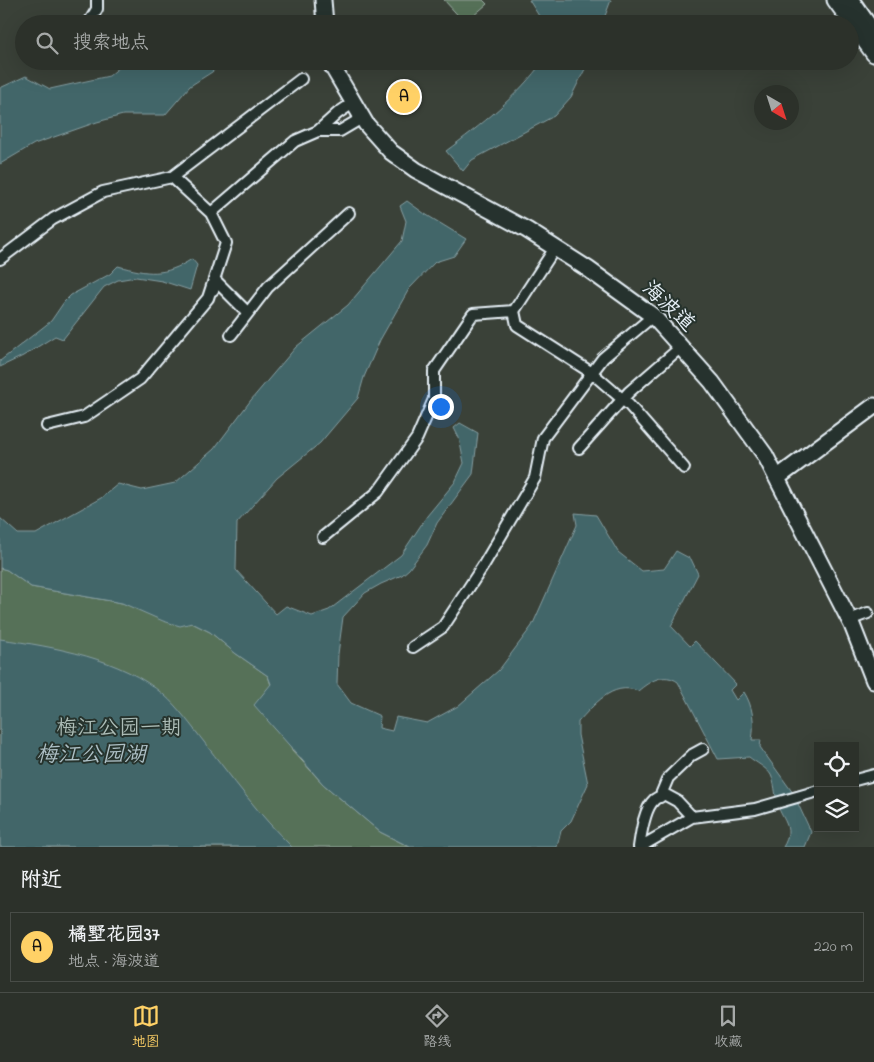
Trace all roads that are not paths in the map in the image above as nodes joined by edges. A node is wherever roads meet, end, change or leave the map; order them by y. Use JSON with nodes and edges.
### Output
{"nodes":[{"id":1,"x":97,"y":0,"type":"edge"},
{"id":2,"x":323,"y":0,"type":"edge"},
{"id":3,"x":836,"y":0,"type":"edge"},
{"id":4,"x":851,"y":0,"type":"edge"},
{"id":5,"x":93,"y":15,"type":"edge"},
{"id":6,"x":324,"y":15,"type":"edge"},
{"id":7,"x":847,"y":15,"type":"edge"},
{"id":8,"x":859,"y":33,"type":"edge"},
{"id":9,"x":874,"y":33,"type":"edge"},
{"id":10,"x":874,"y":54,"type":"edge"},
{"id":11,"x":334,"y":70,"type":"edge"},
{"id":12,"x":301,"y":80,"type":"dead end"},
{"id":13,"x":353,"y":103,"type":"junction"},
{"id":14,"x":362,"y":118,"type":"junction"},
{"id":15,"x":318,"y":131,"type":"junction"},
{"id":16,"x":172,"y":177,"type":"junction"},
{"id":17,"x":211,"y":213,"type":"junction"},
{"id":18,"x":349,"y":213,"type":"dead end"},
{"id":19,"x":555,"y":248,"type":"junction"},
{"id":20,"x":0,"y":259,"type":"edge"},
{"id":21,"x":208,"y":298,"type":"junction"},
{"id":22,"x":514,"y":311,"type":"junction"},
{"id":23,"x":248,"y":313,"type":"junction"},
{"id":24,"x":653,"y":316,"type":"junction"},
{"id":25,"x":231,"y":335,"type":"dead end"},
{"id":26,"x":681,"y":347,"type":"junction"},
{"id":27,"x":592,"y":373,"type":"junction"},
{"id":28,"x":622,"y":399,"type":"junction"},
{"id":29,"x":874,"y":406,"type":"edge"},
{"id":30,"x":874,"y":419,"type":"edge"},
{"id":31,"x":47,"y":426,"type":"dead end"},
{"id":32,"x":579,"y":448,"type":"dead end"},
{"id":33,"x":684,"y":468,"type":"dead end"},
{"id":34,"x":779,"y":483,"type":"junction"},
{"id":35,"x":322,"y":537,"type":"dead end"},
{"id":36,"x":868,"y":613,"type":"dead end"},
{"id":37,"x":849,"y":620,"type":"junction"},
{"id":38,"x":413,"y":646,"type":"dead end"},
{"id":39,"x":874,"y":681,"type":"edge"},
{"id":40,"x":703,"y":749,"type":"dead end"},
{"id":41,"x":874,"y":775,"type":"edge"},
{"id":42,"x":859,"y":779,"type":"edge"},
{"id":43,"x":814,"y":792,"type":"edge"},
{"id":44,"x":660,"y":796,"type":"junction"},
{"id":45,"x":692,"y":817,"type":"junction"},
{"id":46,"x":640,"y":847,"type":"edge"}],
"edges":[{"from":1,"to":5,"type":"street"},
{"from":2,"to":6,"type":"street"},
{"from":3,"to":7,"type":"street"},
{"from":4,"to":9,"type":"street"},
{"from":8,"to":10,"type":"street"},
{"from":11,"to":13,"type":"street","name":"海波道"},
{"from":12,"to":16,"type":"street"},
{"from":13,"to":14,"type":"street","name":"海波道"},
{"from":13,"to":15,"type":"street"},
{"from":14,"to":15,"type":"street"},
{"from":14,"to":19,"type":"street","name":"海波道"},
{"from":15,"to":17,"type":"street"},
{"from":16,"to":17,"type":"street"},
{"from":16,"to":20,"type":"street"},
{"from":17,"to":21,"type":"street"},
{"from":18,"to":23,"type":"street"},
{"from":19,"to":22,"type":"street"},
{"from":19,"to":24,"type":"street","name":"海波道"},
{"from":21,"to":23,"type":"street"},
{"from":21,"to":31,"type":"street"},
{"from":22,"to":27,"type":"street"},
{"from":22,"to":35,"type":"street"},
{"from":23,"to":25,"type":"street"},
{"from":24,"to":26,"type":"street","name":"海波道"},
{"from":24,"to":27,"type":"street"},
{"from":26,"to":28,"type":"street"},
{"from":26,"to":34,"type":"street","name":"海波道"},
{"from":27,"to":28,"type":"street"},
{"from":27,"to":38,"type":"street"},
{"from":28,"to":32,"type":"street"},
{"from":28,"to":33,"type":"street"},
{"from":29,"to":34,"type":"street"},
{"from":30,"to":34,"type":"street"},
{"from":34,"to":37,"type":"street","name":"海波道"},
{"from":36,"to":37,"type":"street"},
{"from":37,"to":39,"type":"street","name":"海波道"},
{"from":40,"to":44,"type":"street"},
{"from":41,"to":42,"type":"street"},
{"from":43,"to":45,"type":"street"},
{"from":44,"to":45,"type":"street"},
{"from":44,"to":46,"type":"street"},
{"from":45,"to":46,"type":"street"}]}
